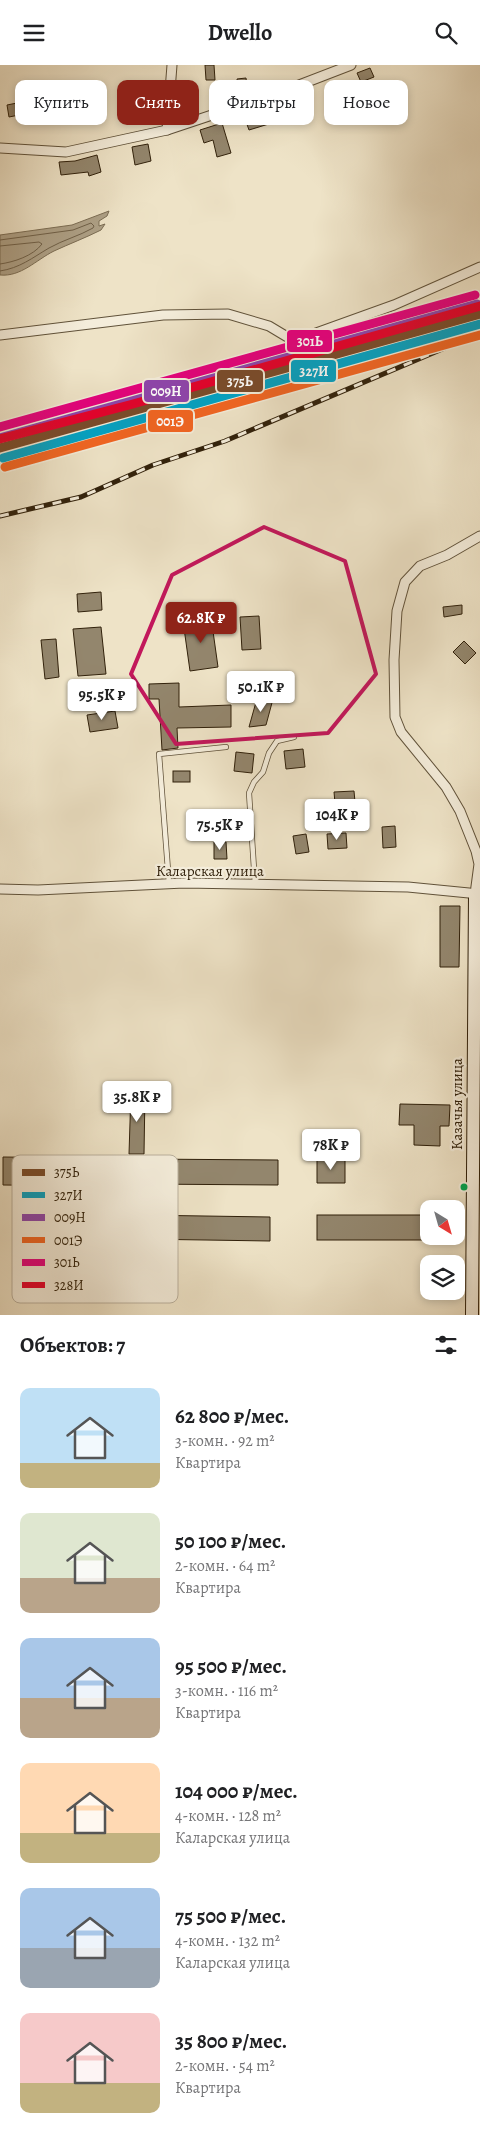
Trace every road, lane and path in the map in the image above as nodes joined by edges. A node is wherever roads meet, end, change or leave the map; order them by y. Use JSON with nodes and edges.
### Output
{"nodes":[{"id":1,"x":172,"y":65,"type":"edge"},
{"id":2,"x":350,"y":65,"type":"edge"},
{"id":3,"x":167,"y":130,"type":"junction"},
{"id":4,"x":0,"y":148,"type":"edge"},
{"id":5,"x":480,"y":267,"type":"edge"},
{"id":6,"x":0,"y":335,"type":"edge"},
{"id":7,"x":480,"y":536,"type":"edge"},
{"id":8,"x":294,"y":737,"type":"dead end"},
{"id":9,"x":226,"y":747,"type":"dead end"},
{"id":10,"x":169,"y":883,"type":"junction"},
{"id":11,"x":255,"y":884,"type":"junction"},
{"id":12,"x":0,"y":889,"type":"edge"},
{"id":13,"x":478,"y":892,"type":"edge"},
{"id":14,"x":478,"y":941,"type":"edge"},
{"id":15,"x":477,"y":1047,"type":"edge"},
{"id":16,"x":477,"y":1165,"type":"edge"},
{"id":17,"x":472,"y":1315,"type":"edge"}],
"edges":[{"from":1,"to":3,"type":"street"},
{"from":2,"to":3,"type":"street"},
{"from":3,"to":4,"type":"street"},
{"from":5,"to":6,"type":"street"},
{"from":7,"to":13,"type":"street"},
{"from":8,"to":11,"type":"lane"},
{"from":9,"to":10,"type":"lane"},
{"from":10,"to":11,"type":"street","name":"Каларская улица"},
{"from":10,"to":12,"type":"street","name":"Каларская улица"},
{"from":11,"to":13,"type":"street","name":"Каларская улица"},
{"from":13,"to":14,"type":"street","name":"Казачья улица"},
{"from":14,"to":15,"type":"street","name":"Казачья улица"},
{"from":15,"to":16,"type":"street","name":"Казачья улица"},
{"from":16,"to":17,"type":"street","name":"Казачья улица"}]}
